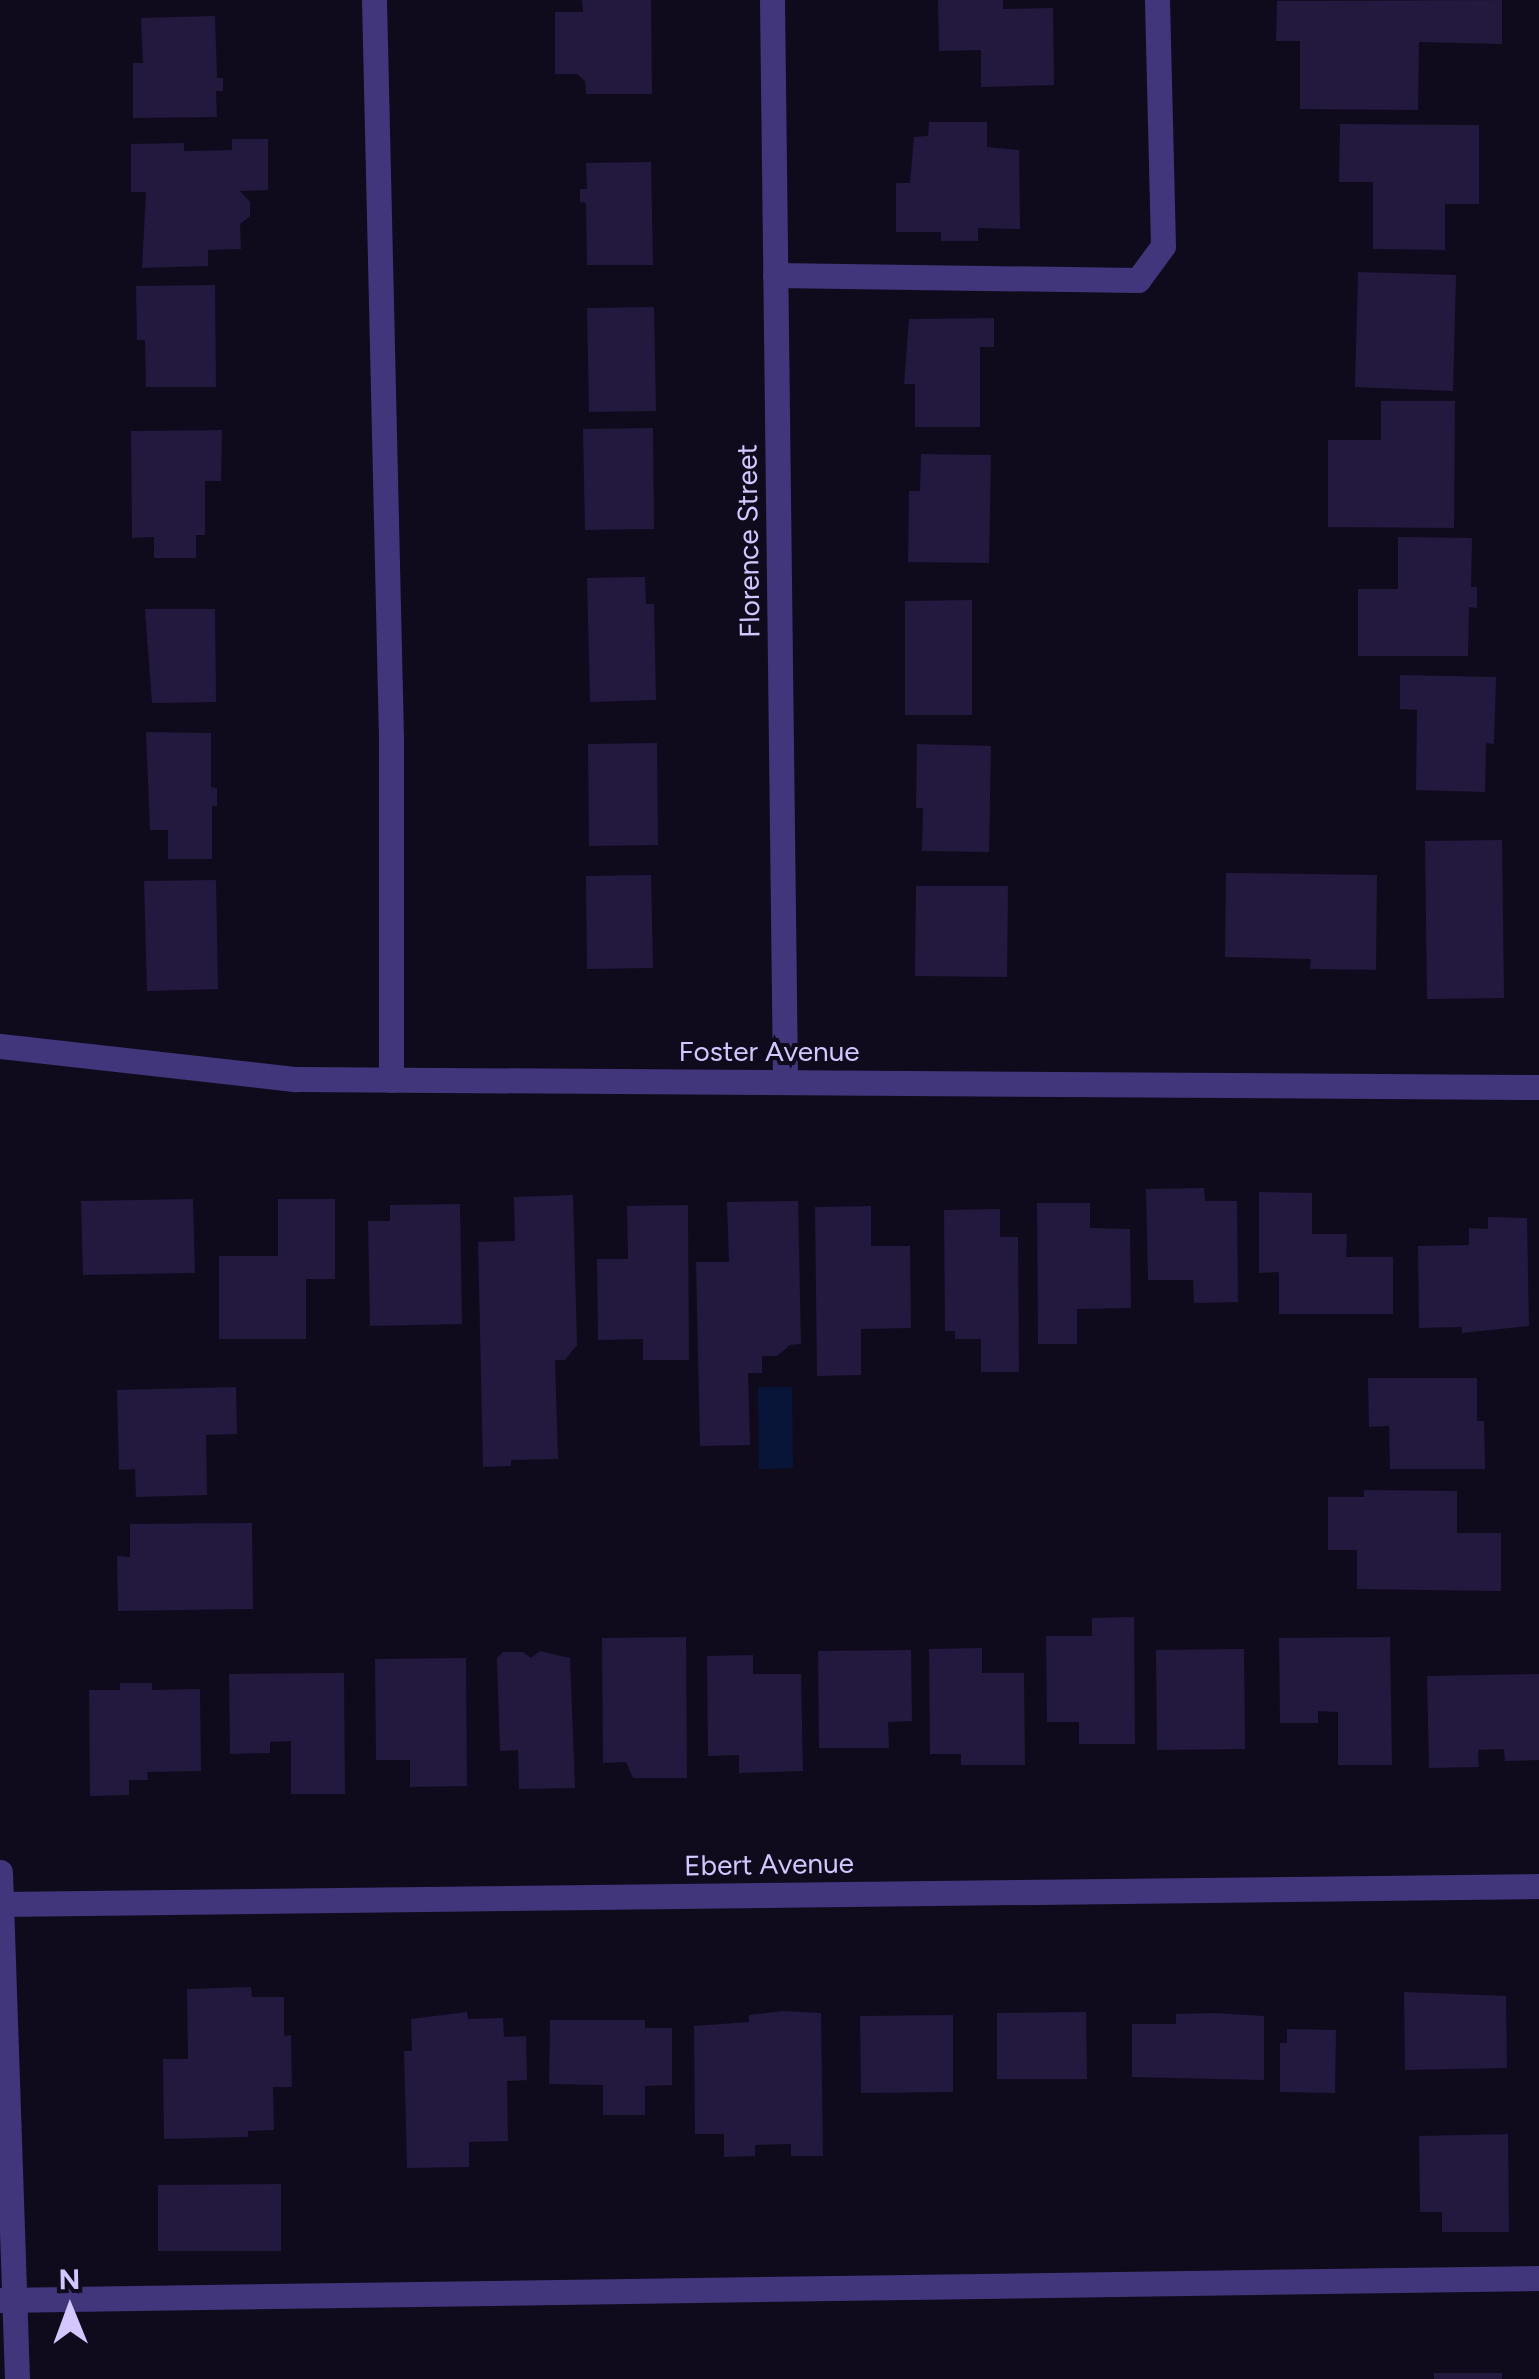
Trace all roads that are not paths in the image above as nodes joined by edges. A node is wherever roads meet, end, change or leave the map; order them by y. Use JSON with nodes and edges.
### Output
{"nodes":[{"id":1,"x":374,"y":0,"type":"edge"},
{"id":2,"x":772,"y":0,"type":"edge"},
{"id":3,"x":1158,"y":0,"type":"edge"},
{"id":4,"x":775,"y":275,"type":"junction"},
{"id":5,"x":0,"y":1046,"type":"edge"},
{"id":6,"x":392,"y":1080,"type":"junction"},
{"id":7,"x":785,"y":1080,"type":"junction"},
{"id":8,"x":1539,"y":1087,"type":"edge"},
{"id":9,"x":0,"y":1872,"type":"edge"},
{"id":10,"x":1539,"y":1886,"type":"edge"},
{"id":11,"x":0,"y":1904,"type":"edge"},
{"id":12,"x":1539,"y":2278,"type":"edge"},
{"id":13,"x":6,"y":2300,"type":"edge"},
{"id":14,"x":17,"y":2379,"type":"edge"}],
"edges":[{"from":1,"to":6,"type":"street"},
{"from":2,"to":4,"type":"street","name":"Florence Street"},
{"from":3,"to":4,"type":"street"},
{"from":4,"to":7,"type":"street","name":"Florence Street"},
{"from":5,"to":6,"type":"street","name":"Foster Avenue"},
{"from":6,"to":7,"type":"street","name":"Foster Avenue"},
{"from":7,"to":8,"type":"street","name":"Foster Avenue"},
{"from":9,"to":11,"type":"street"},
{"from":10,"to":11,"type":"street","name":"Ebert Avenue"},
{"from":11,"to":13,"type":"street"},
{"from":12,"to":13,"type":"street"},
{"from":13,"to":14,"type":"street"}]}
